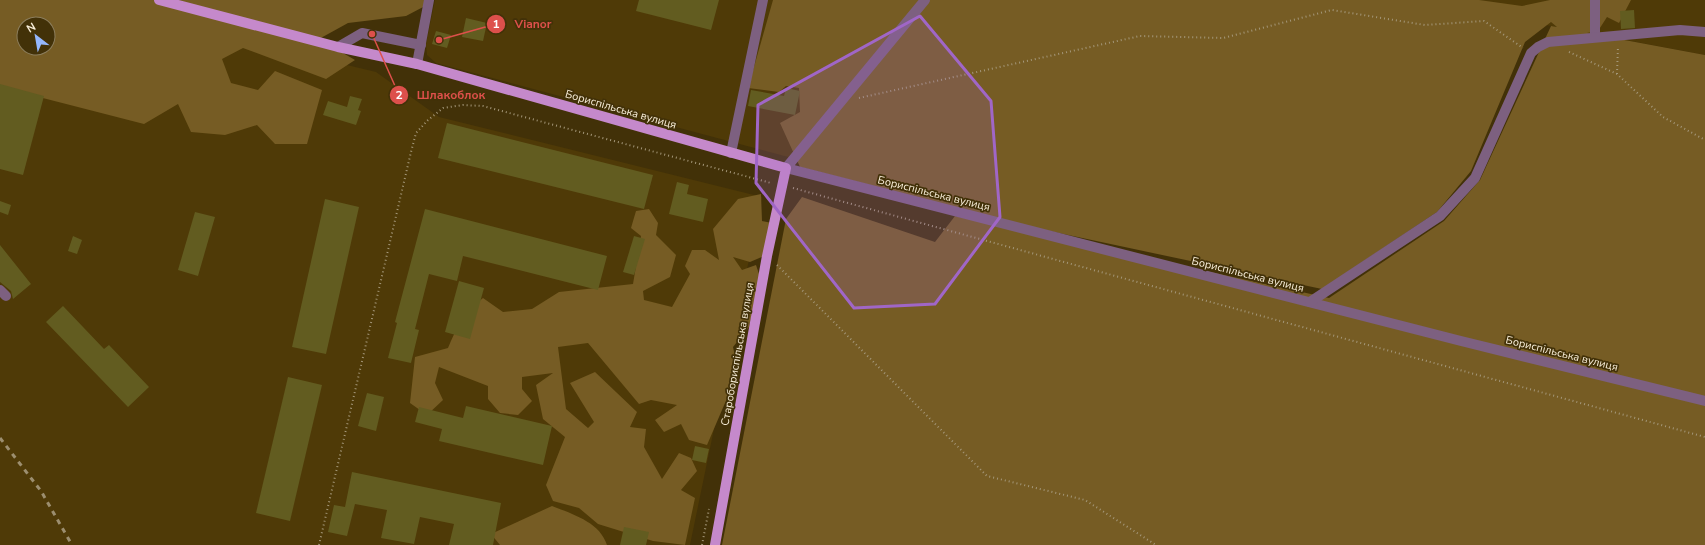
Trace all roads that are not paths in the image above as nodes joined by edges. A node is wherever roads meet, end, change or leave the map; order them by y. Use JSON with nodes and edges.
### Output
{"nodes":[{"id":1,"x":159,"y":0,"type":"edge"},
{"id":2,"x":429,"y":0,"type":"edge"},
{"id":3,"x":763,"y":0,"type":"edge"},
{"id":4,"x":925,"y":0,"type":"edge"},
{"id":5,"x":1595,"y":0,"type":"edge"},
{"id":6,"x":1705,"y":32,"type":"edge"},
{"id":7,"x":1595,"y":38,"type":"junction"},
{"id":8,"x":421,"y":45,"type":"junction"},
{"id":9,"x":338,"y":47,"type":"junction"},
{"id":10,"x":417,"y":64,"type":"junction"},
{"id":11,"x":731,"y":153,"type":"junction"},
{"id":12,"x":786,"y":168,"type":"junction"},
{"id":13,"x":1310,"y":302,"type":"junction"},
{"id":14,"x":1705,"y":401,"type":"edge"},
{"id":15,"x":715,"y":545,"type":"edge"}],
"edges":[{"from":1,"to":9,"type":"main road","name":"Бориспільська вулиця"},
{"from":2,"to":8,"type":"street"},
{"from":3,"to":11,"type":"street"},
{"from":4,"to":12,"type":"street"},
{"from":5,"to":7,"type":"street"},
{"from":6,"to":7,"type":"street"},
{"from":7,"to":13,"type":"street"},
{"from":8,"to":9,"type":"street"},
{"from":8,"to":10,"type":"street"},
{"from":9,"to":10,"type":"main road","name":"Бориспільська вулиця"},
{"from":10,"to":11,"type":"main road","name":"Бориспільська вулиця"},
{"from":11,"to":12,"type":"main road","name":"Бориспільська вулиця"},
{"from":12,"to":13,"type":"street","name":"Бориспільська вулиця"},
{"from":12,"to":15,"type":"main road","name":"Старобориспільська вулиця"},
{"from":13,"to":14,"type":"street","name":"Бориспільська вулиця"}]}
